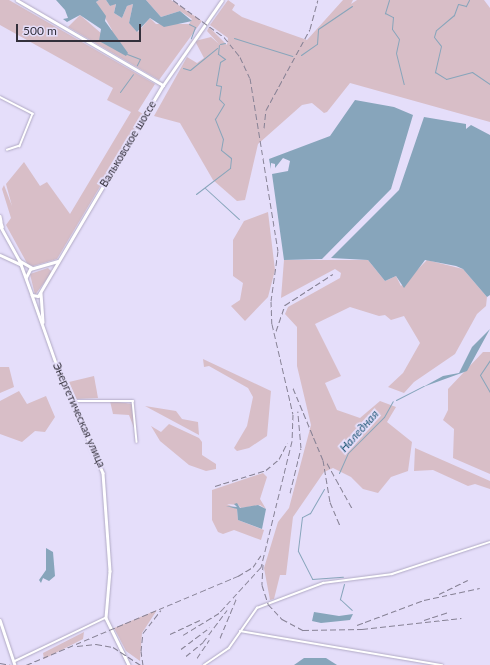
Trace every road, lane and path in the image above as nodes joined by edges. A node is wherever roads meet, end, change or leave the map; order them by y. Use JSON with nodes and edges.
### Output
{"nodes":[{"id":1,"x":16,"y":0,"type":"edge"},
{"id":2,"x":222,"y":0,"type":"edge"},
{"id":3,"x":163,"y":85,"type":"junction"},
{"id":4,"x":0,"y":97,"type":"edge"},
{"id":5,"x":8,"y":150,"type":"dead end"},
{"id":6,"x":0,"y":216,"type":"edge"},
{"id":7,"x":1,"y":221,"type":"edge"},
{"id":8,"x":0,"y":226,"type":"edge"},
{"id":9,"x":3,"y":229,"type":"junction"},
{"id":10,"x":0,"y":255,"type":"edge"},
{"id":11,"x":19,"y":260,"type":"junction"},
{"id":12,"x":59,"y":260,"type":"junction"},
{"id":13,"x":21,"y":265,"type":"junction"},
{"id":14,"x":52,"y":265,"type":"junction"},
{"id":15,"x":34,"y":268,"type":"junction"},
{"id":16,"x":53,"y":271,"type":"junction"},
{"id":17,"x":26,"y":278,"type":"junction"},
{"id":18,"x":41,"y":293,"type":"junction"},
{"id":19,"x":32,"y":296,"type":"junction"},
{"id":20,"x":43,"y":326,"type":"junction"},
{"id":21,"x":73,"y":401,"type":"junction"},
{"id":22,"x":137,"y":442,"type":"dead end"},
{"id":23,"x":490,"y":542,"type":"edge"},
{"id":24,"x":106,"y":618,"type":"junction"},
{"id":25,"x":0,"y":620,"type":"edge"},
{"id":26,"x":240,"y":631,"type":"junction"},
{"id":27,"x":13,"y":661,"type":"junction"},
{"id":28,"x":15,"y":665,"type":"edge"},
{"id":29,"x":129,"y":665,"type":"edge"},
{"id":30,"x":204,"y":665,"type":"edge"},
{"id":31,"x":442,"y":665,"type":"edge"}],
"edges":[{"from":1,"to":3,"type":"street"},
{"from":2,"to":3,"type":"main road","name":"Вальковское шоссе"},
{"from":3,"to":12,"type":"main road","name":"Вальковское шоссе"},
{"from":4,"to":5,"type":"street"},
{"from":6,"to":7,"type":"street"},
{"from":7,"to":9,"type":"main road"},
{"from":8,"to":9,"type":"main road"},
{"from":9,"to":11,"type":"main road"},
{"from":10,"to":13,"type":"main road"},
{"from":11,"to":13,"type":"main road"},
{"from":11,"to":15,"type":"main road"},
{"from":12,"to":14,"type":"main road"},
{"from":12,"to":16,"type":"main road","name":"Вальковское шоссе"},
{"from":13,"to":17,"type":"main road"},
{"from":14,"to":15,"type":"main road"},
{"from":14,"to":16,"type":"main road"},
{"from":15,"to":17,"type":"main road"},
{"from":16,"to":18,"type":"main road","name":"Вальковское шоссе"},
{"from":17,"to":19,"type":"main road"},
{"from":18,"to":19,"type":"main road","name":"Вальковское шоссе"},
{"from":18,"to":20,"type":"street"},
{"from":19,"to":20,"type":"street"},
{"from":20,"to":21,"type":"street","name":"Энергетическая улица"},
{"from":21,"to":22,"type":"street"},
{"from":21,"to":24,"type":"street","name":"Энергетическая улица"},
{"from":23,"to":26,"type":"street"},
{"from":24,"to":27,"type":"street"},
{"from":24,"to":29,"type":"street"},
{"from":25,"to":27,"type":"street"},
{"from":26,"to":30,"type":"street"},
{"from":26,"to":31,"type":"street"},
{"from":27,"to":28,"type":"street"}]}
